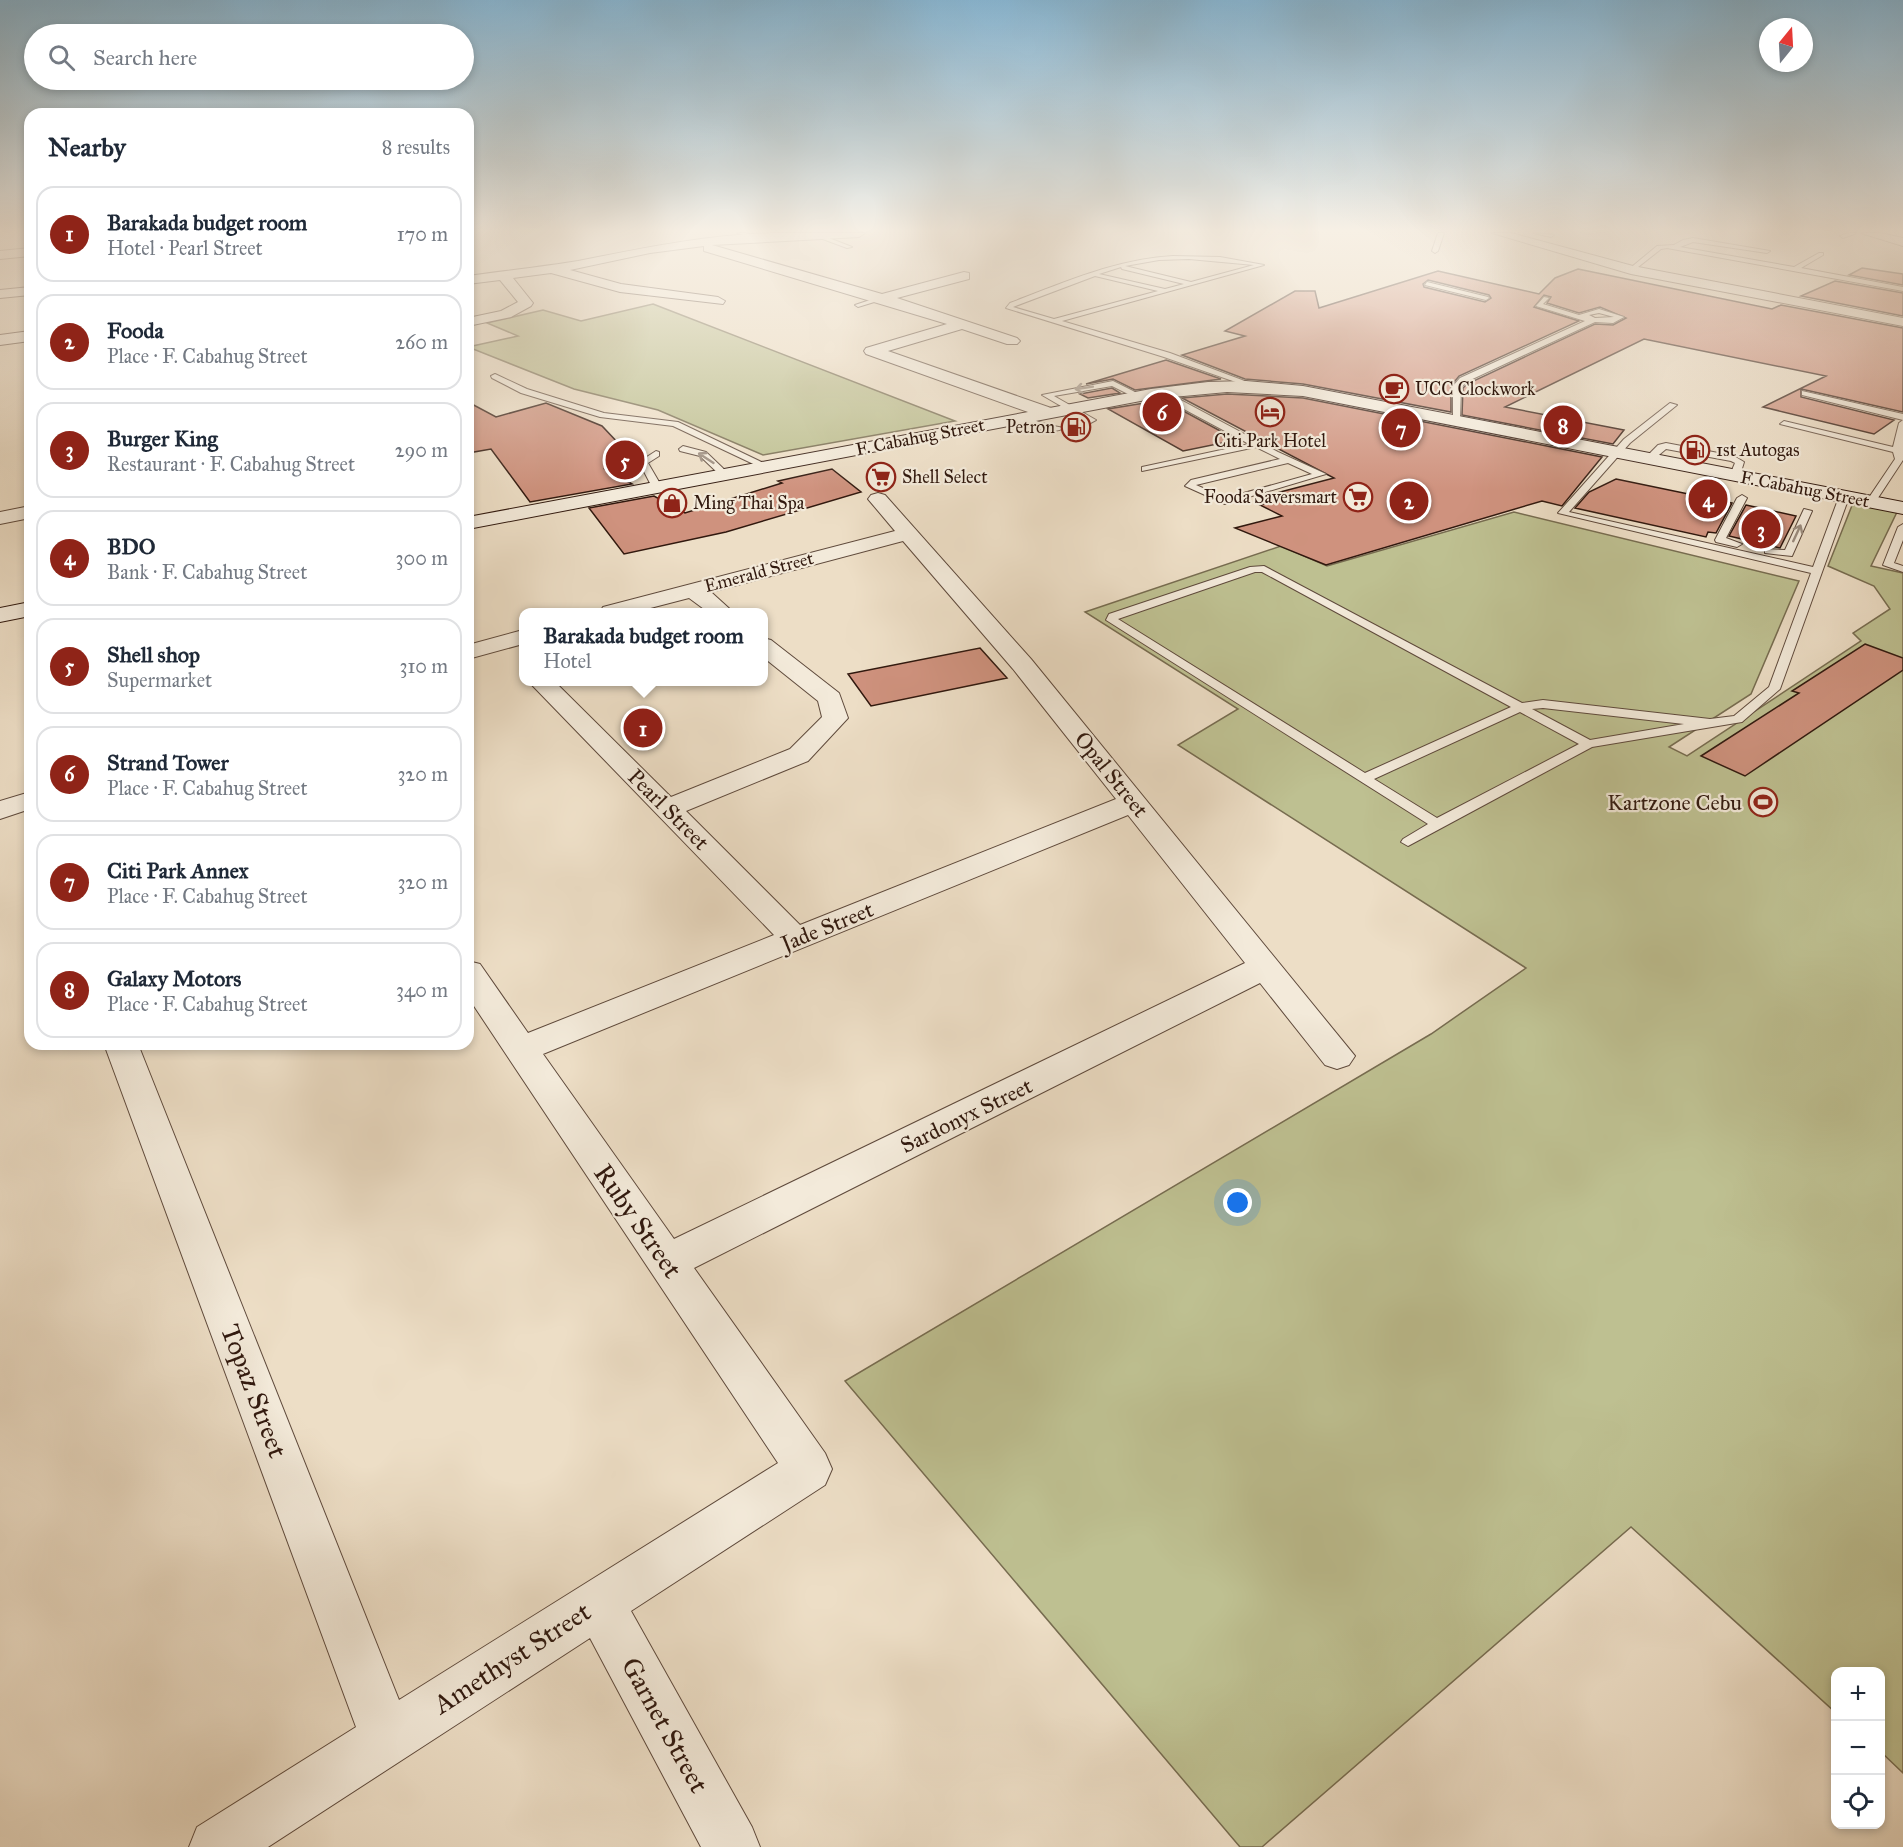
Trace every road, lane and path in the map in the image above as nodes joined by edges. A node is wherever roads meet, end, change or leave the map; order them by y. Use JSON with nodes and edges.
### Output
{"nodes":[{"id":1,"x":944,"y":319,"type":"edge"},
{"id":2,"x":1049,"y":319,"type":"edge"},
{"id":3,"x":1062,"y":319,"type":"edge"},
{"id":4,"x":1587,"y":319,"type":"edge"},
{"id":5,"x":1055,"y":321,"type":"junction"},
{"id":6,"x":961,"y":325,"type":"junction"},
{"id":7,"x":24,"y":337,"type":"edge"},
{"id":8,"x":0,"y":340,"type":"edge"},
{"id":9,"x":1012,"y":341,"type":"dead end"},
{"id":10,"x":495,"y":376,"type":"dead end"},
{"id":11,"x":1247,"y":385,"type":"junction"},
{"id":12,"x":1159,"y":392,"type":"junction"},
{"id":13,"x":1804,"y":393,"type":"dead end"},
{"id":14,"x":1139,"y":396,"type":"junction"},
{"id":15,"x":1673,"y":405,"type":"dead end"},
{"id":16,"x":1070,"y":408,"type":"junction"},
{"id":17,"x":1048,"y":412,"type":"junction"},
{"id":18,"x":1903,"y":417,"type":"edge"},
{"id":19,"x":1019,"y":418,"type":"junction"},
{"id":20,"x":1456,"y":420,"type":"junction"},
{"id":21,"x":1085,"y":423,"type":"dead end"},
{"id":22,"x":1903,"y":423,"type":"edge"},
{"id":23,"x":1784,"y":424,"type":"dead end"},
{"id":24,"x":1060,"y":428,"type":"dead end"},
{"id":25,"x":1260,"y":444,"type":"junction"},
{"id":26,"x":683,"y":449,"type":"dead end"},
{"id":27,"x":1897,"y":450,"type":"junction"},
{"id":28,"x":1617,"y":452,"type":"junction"},
{"id":29,"x":656,"y":454,"type":"dead end"},
{"id":30,"x":1288,"y":460,"type":"junction"},
{"id":31,"x":767,"y":467,"type":"junction"},
{"id":32,"x":1145,"y":469,"type":"dead end"},
{"id":33,"x":724,"y":474,"type":"junction"},
{"id":34,"x":657,"y":487,"type":"junction"},
{"id":35,"x":1844,"y":497,"type":"junction"},
{"id":36,"x":1742,"y":498,"type":"dead end"},
{"id":37,"x":878,"y":499,"type":"dead end"},
{"id":38,"x":1871,"y":502,"type":"junction"},
{"id":39,"x":1903,"y":508,"type":"edge"},
{"id":40,"x":1808,"y":512,"type":"dead end"},
{"id":41,"x":24,"y":513,"type":"edge"},
{"id":42,"x":0,"y":518,"type":"edge"},
{"id":43,"x":474,"y":522,"type":"edge"},
{"id":44,"x":1903,"y":528,"type":"edge"},
{"id":45,"x":906,"y":534,"type":"junction"},
{"id":46,"x":1903,"y":569,"type":"edge"},
{"id":47,"x":1815,"y":571,"type":"junction"},
{"id":48,"x":693,"y":590,"type":"junction"},
{"id":49,"x":626,"y":608,"type":"edge"},
{"id":50,"x":717,"y":608,"type":"edge"},
{"id":51,"x":24,"y":610,"type":"edge"},
{"id":52,"x":0,"y":615,"type":"edge"},
{"id":53,"x":512,"y":640,"type":"edge"},
{"id":54,"x":768,"y":649,"type":"edge"},
{"id":55,"x":474,"y":650,"type":"edge"},
{"id":56,"x":519,"y":655,"type":"edge"},
{"id":57,"x":546,"y":686,"type":"edge"},
{"id":58,"x":1521,"y":707,"type":"junction"},
{"id":59,"x":1710,"y":723,"type":"junction"},
{"id":60,"x":1588,"y":744,"type":"junction"},
{"id":61,"x":1364,"y":778,"type":"junction"},
{"id":62,"x":1134,"y":802,"type":"junction"},
{"id":63,"x":24,"y":803,"type":"edge"},
{"id":64,"x":669,"y":808,"type":"junction"},
{"id":65,"x":0,"y":810,"type":"edge"},
{"id":66,"x":1437,"y":824,"type":"junction"},
{"id":67,"x":1408,"y":842,"type":"dead end"},
{"id":68,"x":796,"y":939,"type":"junction"},
{"id":69,"x":1265,"y":967,"type":"junction"},
{"id":70,"x":474,"y":981,"type":"edge"},
{"id":71,"x":123,"y":1050,"type":"edge"},
{"id":72,"x":519,"y":1050,"type":"junction"},
{"id":73,"x":1337,"y":1056,"type":"dead end"},
{"id":74,"x":667,"y":1262,"type":"junction"},
{"id":75,"x":809,"y":1469,"type":"joint"},
{"id":76,"x":599,"y":1603,"type":"junction"},
{"id":77,"x":387,"y":1738,"type":"junction"},
{"id":78,"x":217,"y":1847,"type":"edge"},
{"id":79,"x":732,"y":1847,"type":"edge"}],
"edges":[{"from":1,"to":6,"type":"street"},
{"from":2,"to":5,"type":"lane"},
{"from":3,"to":5,"type":"lane"},
{"from":4,"to":20,"type":"lane"},
{"from":5,"to":11,"type":"lane"},
{"from":6,"to":9,"type":"street"},
{"from":6,"to":17,"type":"street"},
{"from":7,"to":8,"type":"street"},
{"from":10,"to":31,"type":"lane"},
{"from":11,"to":12,"type":"main road","name":"F. Cabahug Street"},
{"from":11,"to":20,"type":"main road","name":"F. Cabahug Street"},
{"from":12,"to":14,"type":"main road","name":"F. Cabahug Street"},
{"from":12,"to":25,"type":"lane"},
{"from":13,"to":18,"type":"lane"},
{"from":14,"to":16,"type":"main road","name":"F. Cabahug Street"},
{"from":14,"to":16,"type":"lane","one_way":true},
{"from":15,"to":28,"type":"lane"},
{"from":16,"to":17,"type":"main road","name":"F. Cabahug Street"},
{"from":16,"to":21,"type":"lane"},
{"from":17,"to":19,"type":"main road","name":"F. Cabahug Street"},
{"from":19,"to":24,"type":"lane"},
{"from":19,"to":31,"type":"main road","name":"F. Cabahug Street"},
{"from":20,"to":28,"type":"main road","name":"F. Cabahug Street"},
{"from":22,"to":27,"type":"lane"},
{"from":23,"to":27,"type":"lane"},
{"from":25,"to":30,"type":"lane"},
{"from":25,"to":32,"type":"lane"},
{"from":33,"to":26,"type":"lane","one_way":true},
{"from":27,"to":38,"type":"lane"},
{"from":28,"to":35,"type":"main road","name":"F. Cabahug Street"},
{"from":28,"to":47,"type":"lane"},
{"from":29,"to":34,"type":"lane"},
{"from":30,"to":30,"type":"lane"},
{"from":31,"to":33,"type":"main road","name":"F. Cabahug Street"},
{"from":33,"to":34,"type":"main road","name":"F. Cabahug Street"},
{"from":34,"to":43,"type":"main road","name":"F. Cabahug Street"},
{"from":35,"to":38,"type":"main road","name":"F. Cabahug Street"},
{"from":35,"to":47,"type":"lane"},
{"from":36,"to":40,"type":"lane","one_way":true},
{"from":37,"to":45,"type":"street","name":"Opal Street"},
{"from":38,"to":39,"type":"main road","name":"F. Cabahug Street"},
{"from":41,"to":42,"type":"street"},
{"from":44,"to":46,"type":"lane"},
{"from":45,"to":48,"type":"street","name":"Emerald Street"},
{"from":45,"to":62,"type":"street","name":"Opal Street"},
{"from":47,"to":59,"type":"lane"},
{"from":48,"to":49,"type":"street","name":"Emerald Street"},
{"from":48,"to":50,"type":"street"},
{"from":51,"to":52,"type":"main road"},
{"from":53,"to":55,"type":"street"},
{"from":53,"to":56,"type":"street"},
{"from":54,"to":64,"type":"street"},
{"from":57,"to":64,"type":"street","name":"Pearl Street"},
{"from":58,"to":59,"type":"lane"},
{"from":58,"to":60,"type":"lane"},
{"from":58,"to":61,"type":"lane"},
{"from":58,"to":61,"type":"lane"},
{"from":59,"to":60,"type":"lane"},
{"from":60,"to":66,"type":"lane"},
{"from":61,"to":66,"type":"lane"},
{"from":62,"to":68,"type":"street","name":"Jade Street"},
{"from":62,"to":69,"type":"street","name":"Opal Street"},
{"from":63,"to":65,"type":"street"},
{"from":64,"to":68,"type":"street","name":"Pearl Street"},
{"from":66,"to":67,"type":"lane"},
{"from":68,"to":72,"type":"street","name":"Jade Street"},
{"from":69,"to":73,"type":"street","name":"Opal Street"},
{"from":69,"to":74,"type":"street","name":"Sardonyx Street"},
{"from":70,"to":72,"type":"street","name":"Ruby Street"},
{"from":71,"to":77,"type":"street","name":"Topaz Street"},
{"from":72,"to":74,"type":"street","name":"Ruby Street"},
{"from":74,"to":75,"type":"street","name":"Ruby Street"},
{"from":75,"to":76,"type":"street","name":"Amethyst Street"},
{"from":76,"to":77,"type":"street","name":"Amethyst Street"},
{"from":76,"to":79,"type":"street","name":"Garnet Street"},
{"from":77,"to":78,"type":"street","name":"Amethyst Street"}]}
